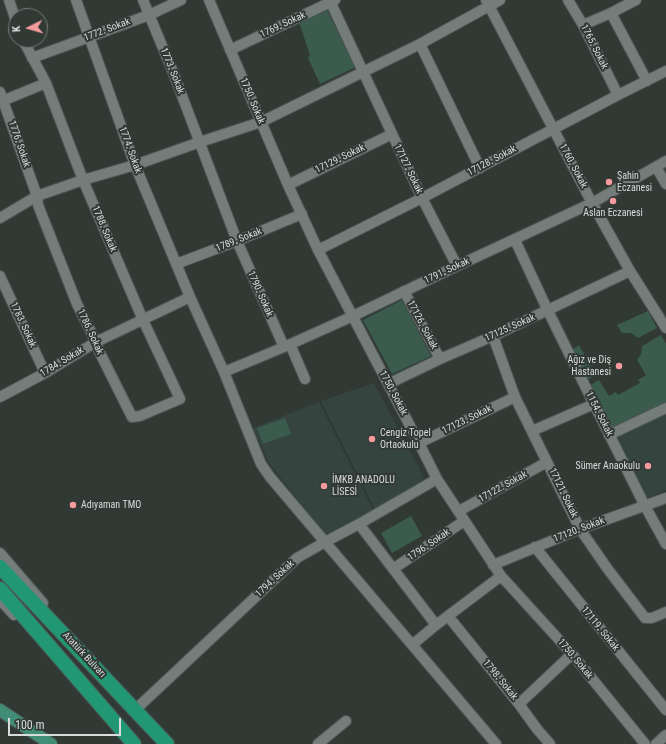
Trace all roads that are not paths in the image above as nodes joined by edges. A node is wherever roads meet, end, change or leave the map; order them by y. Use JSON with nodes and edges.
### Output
{"nodes":[{"id":1,"x":76,"y":0,"type":"edge"},
{"id":2,"x":143,"y":0,"type":"edge"},
{"id":3,"x":181,"y":0,"type":"edge"},
{"id":4,"x":209,"y":0,"type":"edge"},
{"id":5,"x":500,"y":0,"type":"edge"},
{"id":6,"x":568,"y":0,"type":"edge"},
{"id":7,"x":636,"y":0,"type":"edge"},
{"id":8,"x":333,"y":1,"type":"edge"},
{"id":9,"x":488,"y":3,"type":"edge"},
{"id":10,"x":611,"y":13,"type":"junction"},
{"id":11,"x":148,"y":15,"type":"junction"},
{"id":12,"x":583,"y":25,"type":"junction"},
{"id":13,"x":89,"y":37,"type":"junction"},
{"id":14,"x":420,"y":44,"type":"junction"},
{"id":15,"x":27,"y":48,"type":"edge"},
{"id":16,"x":230,"y":50,"type":"junction"},
{"id":17,"x":32,"y":58,"type":"junction"},
{"id":18,"x":364,"y":71,"type":"junction"},
{"id":19,"x":666,"y":71,"type":"edge"},
{"id":20,"x":647,"y":81,"type":"junction"},
{"id":21,"x":46,"y":82,"type":"junction"},
{"id":22,"x":618,"y":95,"type":"junction"},
{"id":23,"x":1,"y":98,"type":"edge"},
{"id":24,"x":261,"y":122,"type":"junction"},
{"id":25,"x":553,"y":128,"type":"junction"},
{"id":26,"x":392,"y":134,"type":"junction"},
{"id":27,"x":200,"y":142,"type":"junction"},
{"id":28,"x":666,"y":161,"type":"edge"},
{"id":29,"x":135,"y":165,"type":"junction"},
{"id":30,"x":656,"y":167,"type":"junction"},
{"id":31,"x":480,"y":168,"type":"junction"},
{"id":32,"x":83,"y":180,"type":"junction"},
{"id":33,"x":288,"y":184,"type":"junction"},
{"id":34,"x":666,"y":184,"type":"edge"},
{"id":35,"x":37,"y":196,"type":"junction"},
{"id":36,"x":422,"y":198,"type":"junction"},
{"id":37,"x":592,"y":203,"type":"junction"},
{"id":38,"x":302,"y":214,"type":"junction"},
{"id":39,"x":0,"y":218,"type":"edge"},
{"id":40,"x":515,"y":240,"type":"junction"},
{"id":41,"x":237,"y":241,"type":"junction"},
{"id":42,"x":318,"y":250,"type":"junction"},
{"id":43,"x":176,"y":264,"type":"junction"},
{"id":44,"x":457,"y":266,"type":"junction"},
{"id":45,"x":630,"y":271,"type":"junction"},
{"id":46,"x":0,"y":276,"type":"edge"},
{"id":47,"x":404,"y":292,"type":"junction"},
{"id":48,"x":190,"y":297,"type":"junction"},
{"id":49,"x":548,"y":311,"type":"junction"},
{"id":50,"x":353,"y":316,"type":"junction"},
{"id":51,"x":143,"y":320,"type":"junction"},
{"id":52,"x":666,"y":328,"type":"edge"},
{"id":53,"x":493,"y":336,"type":"junction"},
{"id":54,"x":96,"y":342,"type":"junction"},
{"id":55,"x":287,"y":345,"type":"junction"},
{"id":56,"x":440,"y":359,"type":"junction"},
{"id":57,"x":224,"y":372,"type":"junction"},
{"id":58,"x":45,"y":373,"type":"junction"},
{"id":59,"x":305,"y":379,"type":"dead end"},
{"id":60,"x":388,"y":384,"type":"junction"},
{"id":61,"x":1,"y":394,"type":"edge"},
{"id":62,"x":515,"y":397,"type":"junction"},
{"id":63,"x":180,"y":399,"type":"joint"},
{"id":64,"x":594,"y":404,"type":"junction"},
{"id":65,"x":666,"y":408,"type":"edge"},
{"id":66,"x":532,"y":431,"type":"junction"},
{"id":67,"x":609,"y":435,"type":"junction"},
{"id":68,"x":419,"y":443,"type":"junction"},
{"id":69,"x":547,"y":462,"type":"junction"},
{"id":70,"x":437,"y":479,"type":"junction"},
{"id":71,"x":666,"y":498,"type":"edge"},
{"id":72,"x":645,"y":506,"type":"junction"},
{"id":73,"x":459,"y":511,"type":"junction"},
{"id":74,"x":464,"y":521,"type":"junction"},
{"id":75,"x":359,"y":524,"type":"junction"},
{"id":76,"x":580,"y":529,"type":"junction"},
{"id":77,"x":325,"y":542,"type":"junction"},
{"id":78,"x":666,"y":544,"type":"edge"},
{"id":79,"x":535,"y":547,"type":"junction"},
{"id":80,"x":0,"y":553,"type":"edge"},
{"id":81,"x":494,"y":565,"type":"junction"},
{"id":82,"x":0,"y":567,"type":"edge"},
{"id":83,"x":393,"y":569,"type":"junction"},
{"id":84,"x":501,"y":576,"type":"junction"},
{"id":85,"x":0,"y":589,"type":"edge"},
{"id":86,"x":0,"y":600,"type":"edge"},
{"id":87,"x":666,"y":612,"type":"edge"},
{"id":88,"x":448,"y":616,"type":"junction"},
{"id":89,"x":436,"y":625,"type":"junction"},
{"id":90,"x":412,"y":645,"type":"junction"},
{"id":91,"x":572,"y":654,"type":"junction"},
{"id":92,"x":93,"y":665,"type":"junction"},
{"id":93,"x":78,"y":680,"type":"junction"},
{"id":94,"x":520,"y":704,"type":"junction"},
{"id":95,"x":0,"y":710,"type":"edge"},
{"id":96,"x":135,"y":710,"type":"junction"},
{"id":97,"x":666,"y":710,"type":"edge"},
{"id":98,"x":0,"y":719,"type":"edge"},
{"id":99,"x":346,"y":721,"type":"dead end"},
{"id":100,"x":666,"y":735,"type":"edge"},
{"id":101,"x":38,"y":744,"type":"edge"},
{"id":102,"x":51,"y":744,"type":"edge"},
{"id":103,"x":134,"y":744,"type":"edge"},
{"id":104,"x":167,"y":744,"type":"edge"},
{"id":105,"x":318,"y":744,"type":"edge"},
{"id":106,"x":496,"y":744,"type":"edge"},
{"id":107,"x":550,"y":744,"type":"edge"},
{"id":108,"x":645,"y":744,"type":"edge"},
{"id":109,"x":656,"y":744,"type":"edge"}],
"edges":[{"from":1,"to":13,"type":"street","name":"1774. Sokak"},
{"from":2,"to":11,"type":"street","name":"1773. Sokak"},
{"from":3,"to":11,"type":"street","name":"1772. Sokak"},
{"from":4,"to":16,"type":"street","name":"1750. Sokak"},
{"from":5,"to":9,"type":"street"},
{"from":6,"to":12,"type":"street","name":"1765. Sokak"},
{"from":7,"to":10,"type":"street"},
{"from":8,"to":16,"type":"street","name":"1769. Sokak"},
{"from":8,"to":18,"type":"street","name":"17127. Sokak"},
{"from":9,"to":14,"type":"street"},
{"from":9,"to":25,"type":"street","name":"1760. Sokak"},
{"from":10,"to":12,"type":"street"},
{"from":10,"to":20,"type":"street"},
{"from":11,"to":13,"type":"street","name":"1772. Sokak"},
{"from":11,"to":27,"type":"street","name":"1773. Sokak"},
{"from":12,"to":22,"type":"street","name":"1765. Sokak"},
{"from":13,"to":17,"type":"street","name":"1772. Sokak"},
{"from":13,"to":29,"type":"street","name":"1774. Sokak"},
{"from":14,"to":18,"type":"street"},
{"from":14,"to":31,"type":"street"},
{"from":15,"to":17,"type":"street","name":"1788. Sokak"},
{"from":16,"to":24,"type":"street","name":"1750. Sokak"},
{"from":17,"to":21,"type":"street","name":"1788. Sokak"},
{"from":18,"to":24,"type":"street"},
{"from":18,"to":26,"type":"street","name":"17127. Sokak"},
{"from":19,"to":20,"type":"street","name":"17128. Sokak"},
{"from":20,"to":22,"type":"street","name":"17128. Sokak"},
{"from":21,"to":23,"type":"street"},
{"from":21,"to":32,"type":"street","name":"1788. Sokak"},
{"from":22,"to":25,"type":"street","name":"17128. Sokak"},
{"from":23,"to":35,"type":"street","name":"1776. Sokak"},
{"from":24,"to":27,"type":"street"},
{"from":24,"to":33,"type":"street","name":"1750. Sokak"},
{"from":25,"to":31,"type":"street","name":"17128. Sokak"},
{"from":25,"to":37,"type":"street","name":"1760. Sokak"},
{"from":26,"to":33,"type":"street","name":"17129. Sokak"},
{"from":26,"to":36,"type":"street","name":"17127. Sokak"},
{"from":27,"to":29,"type":"street"},
{"from":27,"to":41,"type":"street","name":"1773. Sokak"},
{"from":28,"to":30,"type":"street","name":"1791. Sokak"},
{"from":29,"to":32,"type":"street"},
{"from":29,"to":43,"type":"street","name":"1774. Sokak"},
{"from":30,"to":34,"type":"street"},
{"from":30,"to":37,"type":"street","name":"1791. Sokak"},
{"from":31,"to":36,"type":"street","name":"17128. Sokak"},
{"from":32,"to":35,"type":"street"},
{"from":32,"to":51,"type":"street","name":"1788. Sokak"},
{"from":33,"to":38,"type":"street","name":"1750. Sokak"},
{"from":35,"to":39,"type":"street"},
{"from":35,"to":54,"type":"street","name":"1786. Sokak"},
{"from":36,"to":42,"type":"street","name":"17128. Sokak"},
{"from":36,"to":44,"type":"street","name":"17127. Sokak"},
{"from":37,"to":40,"type":"street","name":"1791. Sokak"},
{"from":37,"to":45,"type":"street","name":"1760. Sokak"},
{"from":38,"to":41,"type":"street","name":"1789. Sokak"},
{"from":38,"to":42,"type":"street","name":"1750. Sokak"},
{"from":40,"to":44,"type":"street","name":"1791. Sokak"},
{"from":40,"to":49,"type":"street","name":"1154. Sokak"},
{"from":41,"to":43,"type":"street","name":"1789. Sokak"},
{"from":41,"to":55,"type":"street","name":"1790. Sokak"},
{"from":42,"to":50,"type":"street","name":"1750. Sokak"},
{"from":43,"to":48,"type":"street","name":"1774. Sokak"},
{"from":44,"to":47,"type":"street","name":"1791. Sokak"},
{"from":45,"to":49,"type":"street","name":"17125. Sokak"},
{"from":45,"to":52,"type":"street","name":"1760. Sokak"},
{"from":46,"to":58,"type":"street","name":"1783. Sokak"},
{"from":47,"to":50,"type":"street","name":"1791. Sokak"},
{"from":47,"to":56,"type":"street","name":"17126. Sokak"},
{"from":48,"to":51,"type":"street","name":"1784. Sokak"},
{"from":48,"to":57,"type":"street","name":"1774. Sokak"},
{"from":49,"to":53,"type":"street","name":"17125. Sokak"},
{"from":49,"to":64,"type":"street","name":"1154. Sokak"},
{"from":50,"to":55,"type":"street","name":"1791. Sokak"},
{"from":50,"to":60,"type":"street","name":"1750. Sokak"},
{"from":51,"to":54,"type":"street","name":"1784. Sokak"},
{"from":51,"to":63,"type":"street","name":"1788. Sokak"},
{"from":53,"to":56,"type":"street","name":"17125. Sokak"},
{"from":53,"to":62,"type":"street","name":"17121. Sokak"},
{"from":54,"to":58,"type":"street","name":"1784. Sokak"},
{"from":54,"to":63,"type":"street","name":"1786. Sokak"},
{"from":55,"to":57,"type":"street","name":"1791. Sokak"},
{"from":55,"to":59,"type":"street","name":"1790. Sokak"},
{"from":56,"to":60,"type":"street","name":"17125. Sokak"},
{"from":57,"to":77,"type":"street","name":"1774. Sokak"},
{"from":58,"to":61,"type":"street","name":"1784. Sokak"},
{"from":60,"to":68,"type":"street","name":"1750. Sokak"},
{"from":62,"to":66,"type":"street","name":"17121. Sokak"},
{"from":62,"to":68,"type":"street","name":"17123. Sokak"},
{"from":64,"to":66,"type":"street"},
{"from":64,"to":67,"type":"street","name":"1154. Sokak"},
{"from":65,"to":67,"type":"street"},
{"from":66,"to":69,"type":"street","name":"17121. Sokak"},
{"from":67,"to":72,"type":"street","name":"1154. Sokak"},
{"from":68,"to":70,"type":"street","name":"1750. Sokak"},
{"from":69,"to":73,"type":"street","name":"17122. Sokak"},
{"from":69,"to":76,"type":"street","name":"17121. Sokak"},
{"from":70,"to":73,"type":"street","name":"1750. Sokak"},
{"from":70,"to":75,"type":"street","name":"1794. Sokak"},
{"from":71,"to":72,"type":"street","name":"17120. Sokak"},
{"from":72,"to":76,"type":"street","name":"17120. Sokak"},
{"from":72,"to":78,"type":"street","name":"1154. Sokak"},
{"from":73,"to":74,"type":"street","name":"1750. Sokak"},
{"from":74,"to":81,"type":"street","name":"1750. Sokak"},
{"from":74,"to":83,"type":"street","name":"1796. Sokak"},
{"from":75,"to":77,"type":"street","name":"1794. Sokak"},
{"from":75,"to":83,"type":"street"},
{"from":76,"to":79,"type":"street","name":"17120. Sokak"},
{"from":76,"to":87,"type":"street","name":"17121. Sokak"},
{"from":77,"to":90,"type":"street","name":"1774. Sokak"},
{"from":77,"to":96,"type":"street","name":"1794. Sokak"},
{"from":79,"to":81,"type":"street","name":"17120. Sokak"},
{"from":79,"to":97,"type":"street","name":"17119. Sokak"},
{"from":80,"to":92,"type":"street"},
{"from":81,"to":84,"type":"street","name":"1750. Sokak"},
{"from":82,"to":92,"type":"highway","name":"Atatürk Bulvarı"},
{"from":83,"to":89,"type":"street"},
{"from":84,"to":88,"type":"street"},
{"from":84,"to":91,"type":"street","name":"1750. Sokak"},
{"from":85,"to":93,"type":"highway","name":"Atatürk Bulvarı"},
{"from":86,"to":93,"type":"street"},
{"from":88,"to":89,"type":"street"},
{"from":88,"to":94,"type":"street","name":"1798. Sokak"},
{"from":89,"to":90,"type":"street"},
{"from":90,"to":106,"type":"street","name":"1774. Sokak"},
{"from":91,"to":94,"type":"street"},
{"from":91,"to":108,"type":"street","name":"1750. Sokak"},
{"from":92,"to":96,"type":"highway","name":"Atatürk Bulvarı"},
{"from":93,"to":103,"type":"highway","name":"Atatürk Bulvarı"},
{"from":94,"to":107,"type":"street","name":"1798. Sokak"},
{"from":95,"to":102,"type":"main road"},
{"from":96,"to":104,"type":"highway","name":"Atatürk Bulvarı"},
{"from":98,"to":101,"type":"main road"},
{"from":99,"to":105,"type":"street"},
{"from":100,"to":109,"type":"street"}]}
